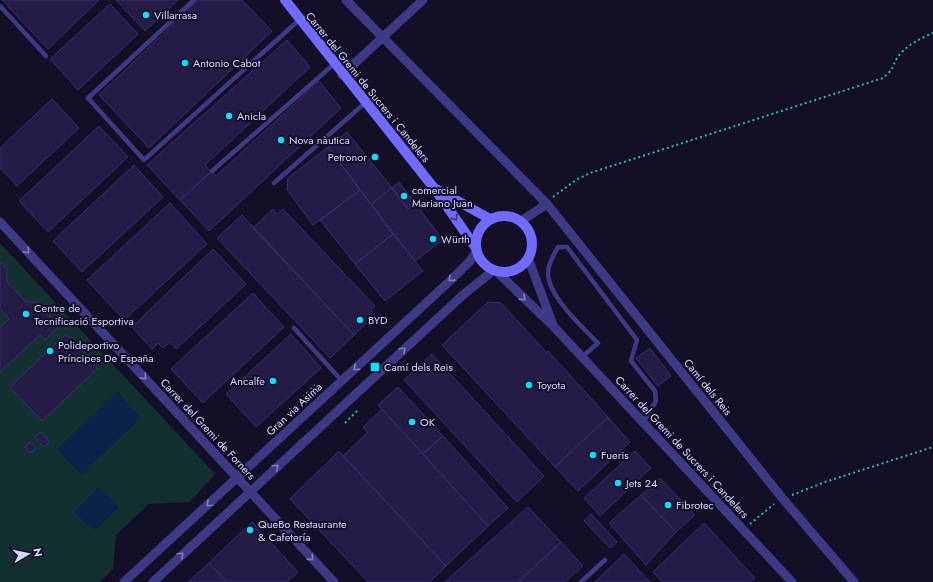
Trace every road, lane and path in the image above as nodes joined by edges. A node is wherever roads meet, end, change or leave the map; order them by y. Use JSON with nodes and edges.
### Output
{"nodes":[{"id":1,"x":194,"y":0,"type":"edge"},
{"id":2,"x":285,"y":0,"type":"edge"},
{"id":3,"x":346,"y":0,"type":"edge"},
{"id":4,"x":423,"y":0,"type":"edge"},
{"id":5,"x":0,"y":6,"type":"edge"},
{"id":6,"x":300,"y":20,"type":"junction"},
{"id":7,"x":933,"y":33,"type":"edge"},
{"id":8,"x":384,"y":37,"type":"junction"},
{"id":9,"x":46,"y":56,"type":"dead end"},
{"id":10,"x":334,"y":64,"type":"junction"},
{"id":11,"x":342,"y":75,"type":"junction"},
{"id":12,"x":365,"y":103,"type":"junction"},
{"id":13,"x":212,"y":171,"type":"dead end"},
{"id":14,"x":274,"y":182,"type":"dead end"},
{"id":15,"x":434,"y":188,"type":"junction"},
{"id":16,"x":547,"y":204,"type":"junction"},
{"id":17,"x":490,"y":219,"type":"junction"},
{"id":18,"x":521,"y":221,"type":"junction"},
{"id":19,"x":0,"y":222,"type":"edge"},
{"id":20,"x":476,"y":249,"type":"junction"},
{"id":21,"x":528,"y":258,"type":"junction"},
{"id":22,"x":495,"y":270,"type":"junction"},
{"id":23,"x":294,"y":328,"type":"dead end"},
{"id":24,"x":555,"y":328,"type":"junction"},
{"id":25,"x":582,"y":357,"type":"junction"},
{"id":26,"x":342,"y":381,"type":"junction"},
{"id":27,"x":315,"y":385,"type":"dead end"},
{"id":28,"x":300,"y":400,"type":"dead end"},
{"id":29,"x":359,"y":408,"type":"dead end"},
{"id":30,"x":345,"y":423,"type":"dead end"},
{"id":31,"x":643,"y":424,"type":"junction"},
{"id":32,"x":933,"y":447,"type":"edge"},
{"id":33,"x":237,"y":477,"type":"junction"},
{"id":34,"x":250,"y":492,"type":"junction"},
{"id":35,"x":783,"y":499,"type":"junction"},
{"id":36,"x":743,"y":530,"type":"junction"},
{"id":37,"x":606,"y":560,"type":"dead end"},
{"id":38,"x":127,"y":581,"type":"edge"},
{"id":39,"x":153,"y":582,"type":"edge"},
{"id":40,"x":334,"y":582,"type":"edge"},
{"id":41,"x":581,"y":582,"type":"edge"},
{"id":42,"x":792,"y":582,"type":"edge"},
{"id":43,"x":854,"y":582,"type":"edge"}],
"edges":[{"from":1,"to":6,"type":"lane"},
{"from":2,"to":6,"type":"street","name":"Carrer del Gremi de Sucrers i Candelers"},
{"from":3,"to":8,"type":"street","name":"Camí dels Reis"},
{"from":4,"to":8,"type":"street"},
{"from":5,"to":9,"type":"lane"},
{"from":6,"to":10,"type":"street","name":"Carrer del Gremi de Sucrers i Candelers"},
{"from":7,"to":16,"type":"path"},
{"from":8,"to":11,"type":"street"},
{"from":8,"to":16,"type":"street","name":"Camí dels Reis"},
{"from":10,"to":11,"type":"street","name":"Carrer del Gremi de Sucrers i Candelers"},
{"from":10,"to":13,"type":"lane"},
{"from":11,"to":12,"type":"street","name":"Carrer del Gremi de Sucrers i Candelers"},
{"from":12,"to":14,"type":"lane"},
{"from":12,"to":15,"type":"street","name":"Carrer del Gremi de Sucrers i Candelers"},
{"from":15,"to":17,"type":"street"},
{"from":15,"to":20,"type":"street","name":"Carrer del Gremi de Sucrers i Candelers","one_way":true},
{"from":16,"to":18,"type":"street"},
{"from":16,"to":35,"type":"street","name":"Camí dels Reis"},
{"from":17,"to":18,"type":"street"},
{"from":17,"to":20,"type":"street"},
{"from":18,"to":21,"type":"street"},
{"from":19,"to":33,"type":"street","name":"Carrer del Gremi de Forners","one_way":true},
{"from":20,"to":22,"type":"street"},
{"from":20,"to":26,"type":"street","name":"Gran via Asima","one_way":true},
{"from":21,"to":22,"type":"street"},
{"from":21,"to":24,"type":"street","name":"Carrer del Gremi de Sucrers i Candelers"},
{"from":22,"to":24,"type":"street","name":"Carrer del Gremi de Sucrers i Candelers","one_way":true},
{"from":34,"to":22,"type":"street","one_way":true},
{"from":23,"to":26,"type":"lane"},
{"from":24,"to":25,"type":"street","name":"Carrer del Gremi de Sucrers i Candelers"},
{"from":25,"to":31,"type":"street","name":"Carrer del Gremi de Sucrers i Candelers"},
{"from":25,"to":31,"type":"lane"},
{"from":26,"to":33,"type":"street","name":"Gran via Asima"},
{"from":27,"to":28,"type":"path"},
{"from":29,"to":30,"type":"path"},
{"from":31,"to":36,"type":"street","name":"Carrer del Gremi de Sucrers i Candelers"},
{"from":32,"to":35,"type":"path"},
{"from":33,"to":34,"type":"street","name":"Carrer del Gremi de Forners"},
{"from":33,"to":38,"type":"street","name":"Gran via Asima","one_way":true},
{"from":39,"to":34,"type":"street","one_way":true},
{"from":34,"to":40,"type":"street","name":"Carrer del Gremi de Forners","one_way":true},
{"from":35,"to":36,"type":"path"},
{"from":35,"to":43,"type":"street","name":"Camí dels Reis"},
{"from":36,"to":42,"type":"street","name":"Carrer del Gremi de Sucrers i Candelers"},
{"from":37,"to":41,"type":"lane"}]}
